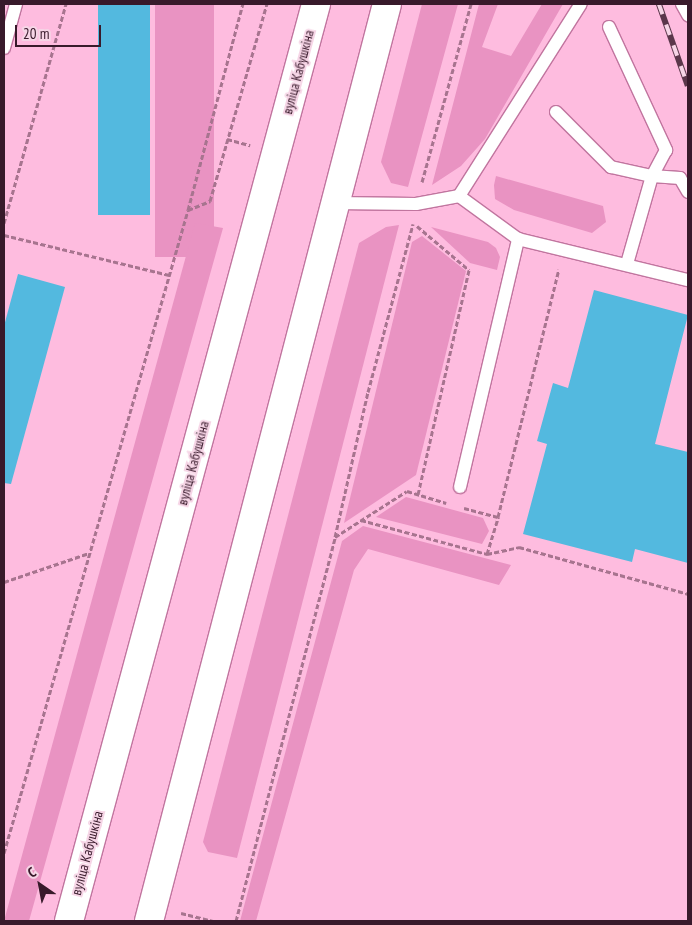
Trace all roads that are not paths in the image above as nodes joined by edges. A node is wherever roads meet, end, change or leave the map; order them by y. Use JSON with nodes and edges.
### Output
{"nodes":[{"id":1,"x":16,"y":4,"type":"edge"},
{"id":2,"x":316,"y":4,"type":"edge"},
{"id":3,"x":387,"y":4,"type":"edge"},
{"id":4,"x":581,"y":4,"type":"edge"},
{"id":5,"x":682,"y":4,"type":"edge"},
{"id":6,"x":688,"y":15,"type":"edge"},
{"id":7,"x":609,"y":27,"type":"dead end"},
{"id":8,"x":4,"y":48,"type":"edge"},
{"id":9,"x":556,"y":112,"type":"dead end"},
{"id":10,"x":652,"y":176,"type":"junction"},
{"id":11,"x":688,"y":192,"type":"edge"},
{"id":12,"x":459,"y":196,"type":"junction"},
{"id":13,"x":335,"y":203,"type":"junction"},
{"id":14,"x":518,"y":239,"type":"junction"},
{"id":15,"x":627,"y":264,"type":"junction"},
{"id":16,"x":688,"y":280,"type":"edge"},
{"id":17,"x":460,"y":487,"type":"dead end"},
{"id":18,"x":69,"y":921,"type":"edge"},
{"id":19,"x":149,"y":921,"type":"edge"}],
"edges":[{"from":1,"to":8,"type":"lane"},
{"from":2,"to":18,"type":"main road","name":"вуліца Кабушкіна"},
{"from":3,"to":13,"type":"main road"},
{"from":4,"to":12,"type":"lane"},
{"from":5,"to":6,"type":"lane"},
{"from":7,"to":10,"type":"lane"},
{"from":9,"to":10,"type":"lane"},
{"from":10,"to":11,"type":"lane"},
{"from":10,"to":15,"type":"lane"},
{"from":12,"to":13,"type":"lane"},
{"from":12,"to":14,"type":"lane"},
{"from":13,"to":19,"type":"main road"},
{"from":14,"to":15,"type":"lane"},
{"from":14,"to":17,"type":"lane"},
{"from":15,"to":16,"type":"lane"}]}
